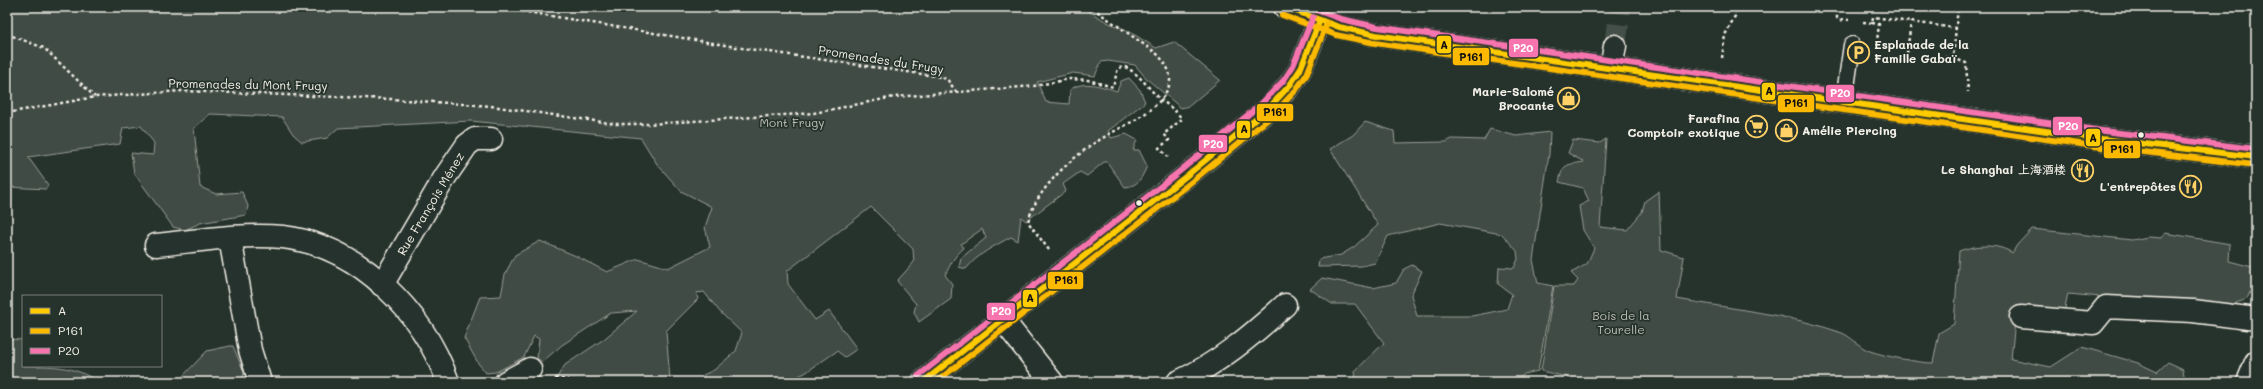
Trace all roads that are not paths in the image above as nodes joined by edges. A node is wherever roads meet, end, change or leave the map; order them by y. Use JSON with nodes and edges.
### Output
{"nodes":[{"id":1,"x":1285,"y":7,"type":"edge"},
{"id":2,"x":1320,"y":20,"type":"junction"},
{"id":3,"x":1852,"y":45,"type":"dead end"},
{"id":4,"x":1615,"y":46,"type":"tunnel mouth"},
{"id":5,"x":1611,"y":68,"type":"junction"},
{"id":6,"x":1844,"y":101,"type":"junction"},
{"id":7,"x":491,"y":139,"type":"dead end"},
{"id":8,"x":2256,"y":157,"type":"edge"},
{"id":9,"x":230,"y":238,"type":"junction"},
{"id":10,"x":156,"y":245,"type":"dead end"},
{"id":11,"x":382,"y":285,"type":"junction"},
{"id":12,"x":1285,"y":305,"type":"dead end"},
{"id":13,"x":2021,"y":317,"type":"dead end"},
{"id":14,"x":1003,"y":320,"type":"junction"},
{"id":15,"x":2256,"y":320,"type":"edge"},
{"id":16,"x":2256,"y":362,"type":"edge"},
{"id":17,"x":530,"y":369,"type":"dead end"},
{"id":18,"x":260,"y":382,"type":"edge"},
{"id":19,"x":448,"y":382,"type":"edge"},
{"id":20,"x":506,"y":382,"type":"edge"},
{"id":21,"x":923,"y":382,"type":"edge"},
{"id":22,"x":1052,"y":382,"type":"edge"},
{"id":23,"x":1178,"y":382,"type":"edge"},
{"id":24,"x":2248,"y":382,"type":"edge"}],
"edges":[{"from":1,"to":2,"type":"street"},
{"from":2,"to":5,"type":"street"},
{"from":2,"to":14,"type":"street"},
{"from":3,"to":6,"type":"lane"},
{"from":4,"to":5,"type":"street"},
{"from":5,"to":6,"type":"street"},
{"from":6,"to":8,"type":"street"},
{"from":7,"to":11,"type":"street","name":"Rue François Ménez"},
{"from":9,"to":10,"type":"street"},
{"from":9,"to":11,"type":"street"},
{"from":9,"to":18,"type":"street"},
{"from":11,"to":19,"type":"street"},
{"from":12,"to":23,"type":"street"},
{"from":13,"to":15,"type":"street"},
{"from":14,"to":21,"type":"street"},
{"from":14,"to":22,"type":"street"},
{"from":16,"to":24,"type":"street"},
{"from":17,"to":20,"type":"street"}]}
